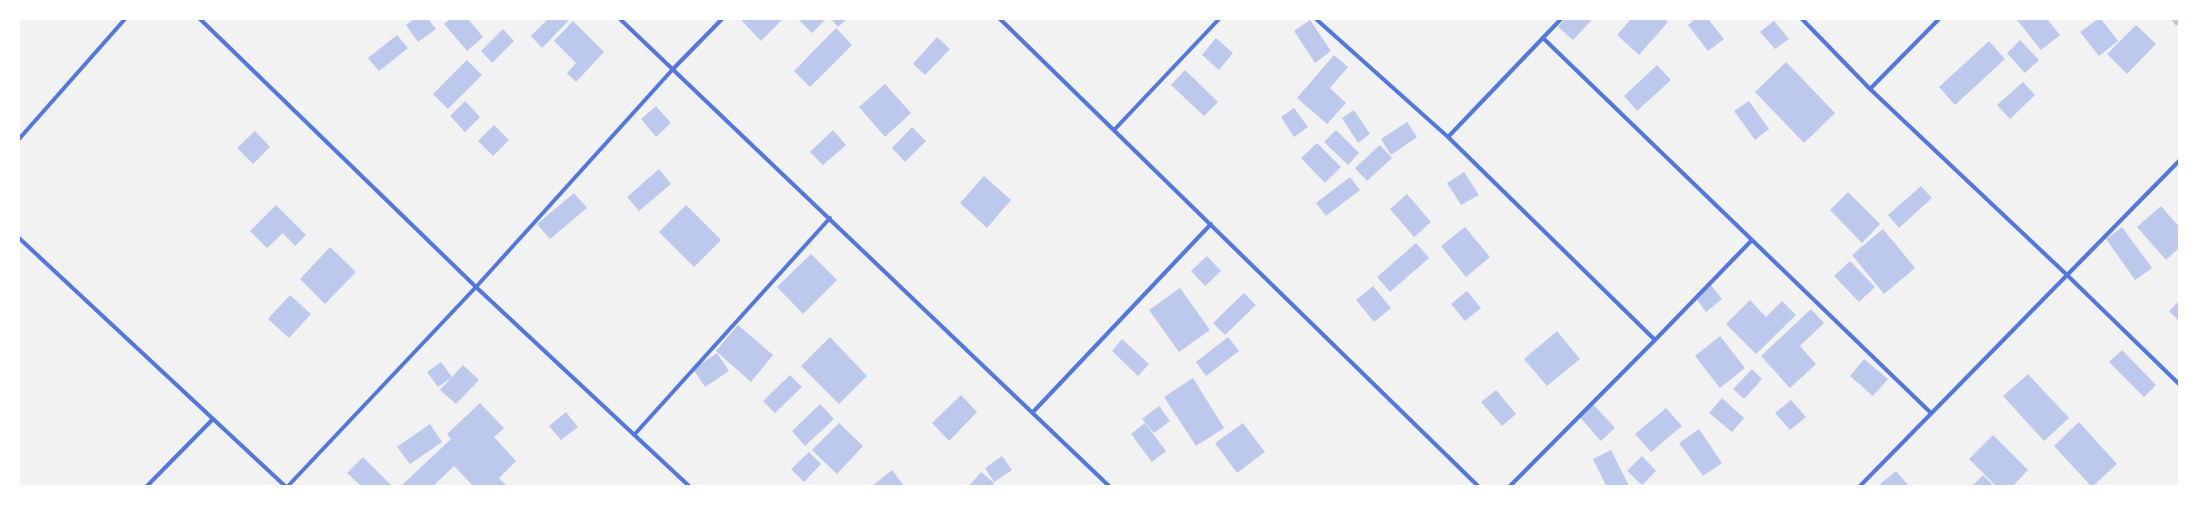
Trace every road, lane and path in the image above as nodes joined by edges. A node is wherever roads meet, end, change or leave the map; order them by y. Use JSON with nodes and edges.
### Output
{"nodes":[{"id":1,"x":125,"y":19,"type":"edge"},
{"id":2,"x":200,"y":19,"type":"edge"},
{"id":3,"x":620,"y":19,"type":"edge"},
{"id":4,"x":722,"y":19,"type":"edge"},
{"id":5,"x":1000,"y":19,"type":"edge"},
{"id":6,"x":1219,"y":19,"type":"edge"},
{"id":7,"x":1316,"y":19,"type":"edge"},
{"id":8,"x":1561,"y":19,"type":"edge"},
{"id":9,"x":1802,"y":19,"type":"edge"},
{"id":10,"x":1939,"y":19,"type":"edge"},
{"id":11,"x":1543,"y":38,"type":"junction"},
{"id":12,"x":673,"y":69,"type":"junction"},
{"id":13,"x":1870,"y":89,"type":"junction"},
{"id":14,"x":1115,"y":129,"type":"junction"},
{"id":15,"x":1448,"y":137,"type":"junction"},
{"id":16,"x":19,"y":139,"type":"edge"},
{"id":17,"x":2179,"y":161,"type":"edge"},
{"id":18,"x":830,"y":218,"type":"junction"},
{"id":19,"x":1211,"y":224,"type":"junction"},
{"id":20,"x":19,"y":238,"type":"edge"},
{"id":21,"x":1752,"y":240,"type":"junction"},
{"id":22,"x":2066,"y":274,"type":"junction"},
{"id":23,"x":476,"y":287,"type":"junction"},
{"id":24,"x":1655,"y":340,"type":"junction"},
{"id":25,"x":2179,"y":384,"type":"edge"},
{"id":26,"x":1033,"y":412,"type":"junction"},
{"id":27,"x":1931,"y":413,"type":"junction"},
{"id":28,"x":213,"y":419,"type":"junction"},
{"id":29,"x":634,"y":435,"type":"junction"},
{"id":30,"x":147,"y":486,"type":"edge"},
{"id":31,"x":287,"y":486,"type":"edge"},
{"id":32,"x":689,"y":486,"type":"edge"},
{"id":33,"x":1109,"y":486,"type":"edge"},
{"id":34,"x":1478,"y":486,"type":"edge"},
{"id":35,"x":1510,"y":486,"type":"edge"},
{"id":36,"x":1860,"y":486,"type":"edge"}],
"edges":[{"from":1,"to":16,"type":"street"},
{"from":2,"to":23,"type":"street"},
{"from":3,"to":12,"type":"street"},
{"from":4,"to":12,"type":"street"},
{"from":5,"to":14,"type":"street"},
{"from":6,"to":14,"type":"street"},
{"from":7,"to":15,"type":"street"},
{"from":8,"to":11,"type":"street"},
{"from":9,"to":13,"type":"street"},
{"from":10,"to":13,"type":"street"},
{"from":11,"to":15,"type":"street"},
{"from":11,"to":21,"type":"street"},
{"from":12,"to":18,"type":"street"},
{"from":12,"to":23,"type":"street"},
{"from":13,"to":22,"type":"street"},
{"from":14,"to":19,"type":"street"},
{"from":15,"to":24,"type":"street"},
{"from":17,"to":22,"type":"street"},
{"from":18,"to":26,"type":"street"},
{"from":18,"to":29,"type":"street"},
{"from":19,"to":26,"type":"street"},
{"from":19,"to":34,"type":"street"},
{"from":20,"to":28,"type":"street"},
{"from":21,"to":24,"type":"street"},
{"from":21,"to":27,"type":"street"},
{"from":22,"to":25,"type":"street"},
{"from":22,"to":27,"type":"street"},
{"from":23,"to":29,"type":"street"},
{"from":23,"to":31,"type":"street"},
{"from":24,"to":35,"type":"street"},
{"from":26,"to":33,"type":"street"},
{"from":27,"to":36,"type":"street"},
{"from":28,"to":30,"type":"street"},
{"from":28,"to":31,"type":"street"},
{"from":29,"to":32,"type":"street"}]}
